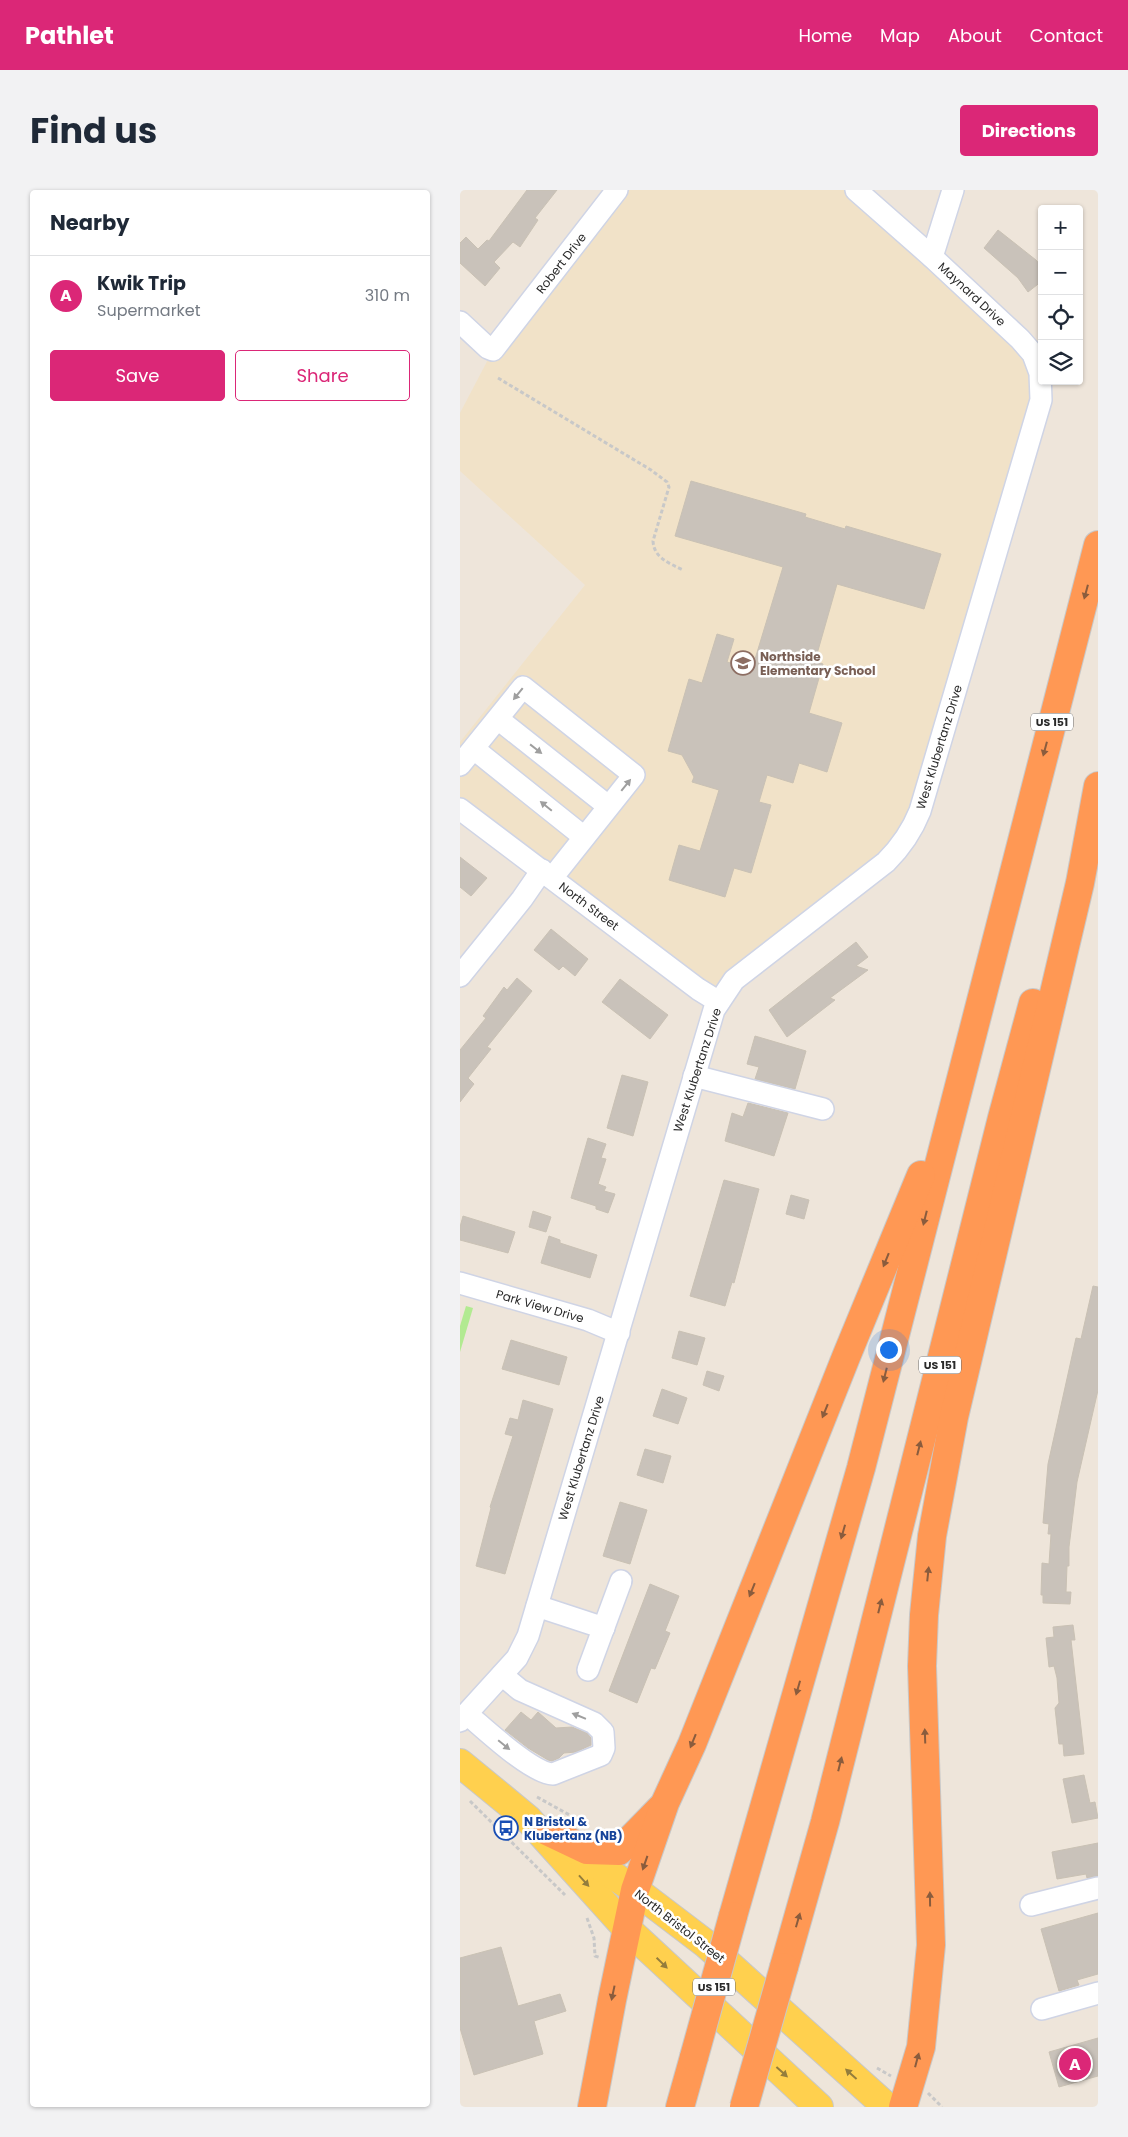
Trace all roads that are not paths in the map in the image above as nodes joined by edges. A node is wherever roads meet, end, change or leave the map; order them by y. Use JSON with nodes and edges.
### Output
{"nodes":[{"id":1,"x":617,"y":190,"type":"edge"},
{"id":2,"x":856,"y":190,"type":"edge"},
{"id":3,"x":953,"y":190,"type":"edge"},
{"id":4,"x":932,"y":257,"type":"junction"},
{"id":5,"x":460,"y":322,"type":"edge"},
{"id":6,"x":1035,"y":421,"type":"joint"},
{"id":7,"x":1098,"y":545,"type":"edge"},
{"id":8,"x":498,"y":719,"type":"junction"},
{"id":9,"x":474,"y":749,"type":"junction"},
{"id":10,"x":1098,"y":764,"type":"edge"},
{"id":11,"x":460,"y":765,"type":"edge"},
{"id":12,"x":1098,"y":786,"type":"edge"},
{"id":13,"x":608,"y":806,"type":"junction"},
{"id":14,"x":460,"y":809,"type":"edge"},
{"id":15,"x":584,"y":837,"type":"junction"},
{"id":16,"x":547,"y":874,"type":"junction"},
{"id":17,"x":1006,"y":899,"type":"junction"},
{"id":18,"x":460,"y":976,"type":"edge"},
{"id":19,"x":719,"y":1002,"type":"junction"},
{"id":20,"x":694,"y":1076,"type":"junction"},
{"id":21,"x":823,"y":1109,"type":"dead end"},
{"id":22,"x":460,"y":1283,"type":"edge"},
{"id":23,"x":619,"y":1333,"type":"junction"},
{"id":24,"x":621,"y":1581,"type":"dead end"},
{"id":25,"x":537,"y":1606,"type":"junction"},
{"id":26,"x":604,"y":1628,"type":"junction"},
{"id":27,"x":588,"y":1670,"type":"dead end"},
{"id":28,"x":502,"y":1675,"type":"junction"},
{"id":29,"x":463,"y":1717,"type":"edge"},
{"id":30,"x":460,"y":1763,"type":"edge"},
{"id":31,"x":665,"y":1803,"type":"junction"},
{"id":32,"x":537,"y":1825,"type":"junction"},
{"id":33,"x":1098,"y":1888,"type":"edge"},
{"id":34,"x":635,"y":1890,"type":"junction"},
{"id":35,"x":1031,"y":1905,"type":"dead end"},
{"id":36,"x":627,"y":1929,"type":"junction"},
{"id":37,"x":1098,"y":1993,"type":"edge"},
{"id":38,"x":1042,"y":2009,"type":"dead end"},
{"id":39,"x":592,"y":2107,"type":"edge"},
{"id":40,"x":680,"y":2107,"type":"edge"},
{"id":41,"x":744,"y":2107,"type":"edge"},
{"id":42,"x":820,"y":2107,"type":"edge"},
{"id":43,"x":887,"y":2107,"type":"edge"},
{"id":44,"x":904,"y":2107,"type":"edge"}],
"edges":[{"from":1,"to":5,"type":"street","name":"Robert Drive"},
{"from":2,"to":4,"type":"street","name":"Maynard Drive"},
{"from":3,"to":4,"type":"street"},
{"from":4,"to":6,"type":"street","name":"Maynard Drive"},
{"from":6,"to":19,"type":"street","name":"West Klubertanz Drive"},
{"from":7,"to":17,"type":"highway","number":"US 151","one_way":true},
{"from":8,"to":9,"type":"street"},
{"from":8,"to":13,"type":"street","one_way":true},
{"from":13,"to":8,"type":"street","one_way":true},
{"from":9,"to":11,"type":"street"},
{"from":15,"to":9,"type":"street","one_way":true},
{"from":41,"to":10,"type":"highway","number":"US 151","one_way":true,"bridge":true},
{"from":44,"to":12,"type":"highway","one_way":true},
{"from":13,"to":15,"type":"street"},
{"from":14,"to":16,"type":"street","name":"North Street"},
{"from":15,"to":16,"type":"street"},
{"from":16,"to":18,"type":"street"},
{"from":16,"to":19,"type":"street","name":"North Street"},
{"from":17,"to":31,"type":"highway","one_way":true},
{"from":17,"to":40,"type":"highway","number":"US 151","one_way":true,"bridge":true},
{"from":19,"to":20,"type":"street","name":"West Klubertanz Drive"},
{"from":20,"to":21,"type":"street"},
{"from":20,"to":23,"type":"street","name":"West Klubertanz Drive"},
{"from":22,"to":23,"type":"street","name":"Park View Drive"},
{"from":23,"to":25,"type":"street","name":"West Klubertanz Drive"},
{"from":24,"to":26,"type":"street"},
{"from":25,"to":26,"type":"street"},
{"from":25,"to":28,"type":"street","name":"West Klubertanz Drive"},
{"from":26,"to":27,"type":"street"},
{"from":28,"to":29,"type":"street","name":"West Klubertanz Drive"},
{"from":29,"to":28,"type":"street","one_way":true},
{"from":30,"to":32,"type":"main road","name":"North Bristol Street"},
{"from":31,"to":32,"type":"highway"},
{"from":31,"to":34,"type":"highway","one_way":true},
{"from":32,"to":34,"type":"main road","name":"North Bristol Street"},
{"from":32,"to":36,"type":"main road","name":"North Bristol Street","one_way":true},
{"from":33,"to":35,"type":"street"},
{"from":34,"to":36,"type":"highway"},
{"from":43,"to":34,"type":"main road","name":"North Bristol Street","one_way":true},
{"from":36,"to":39,"type":"highway","one_way":true},
{"from":36,"to":42,"type":"main road","name":"North Bristol Street","one_way":true},
{"from":37,"to":38,"type":"street"}]}
